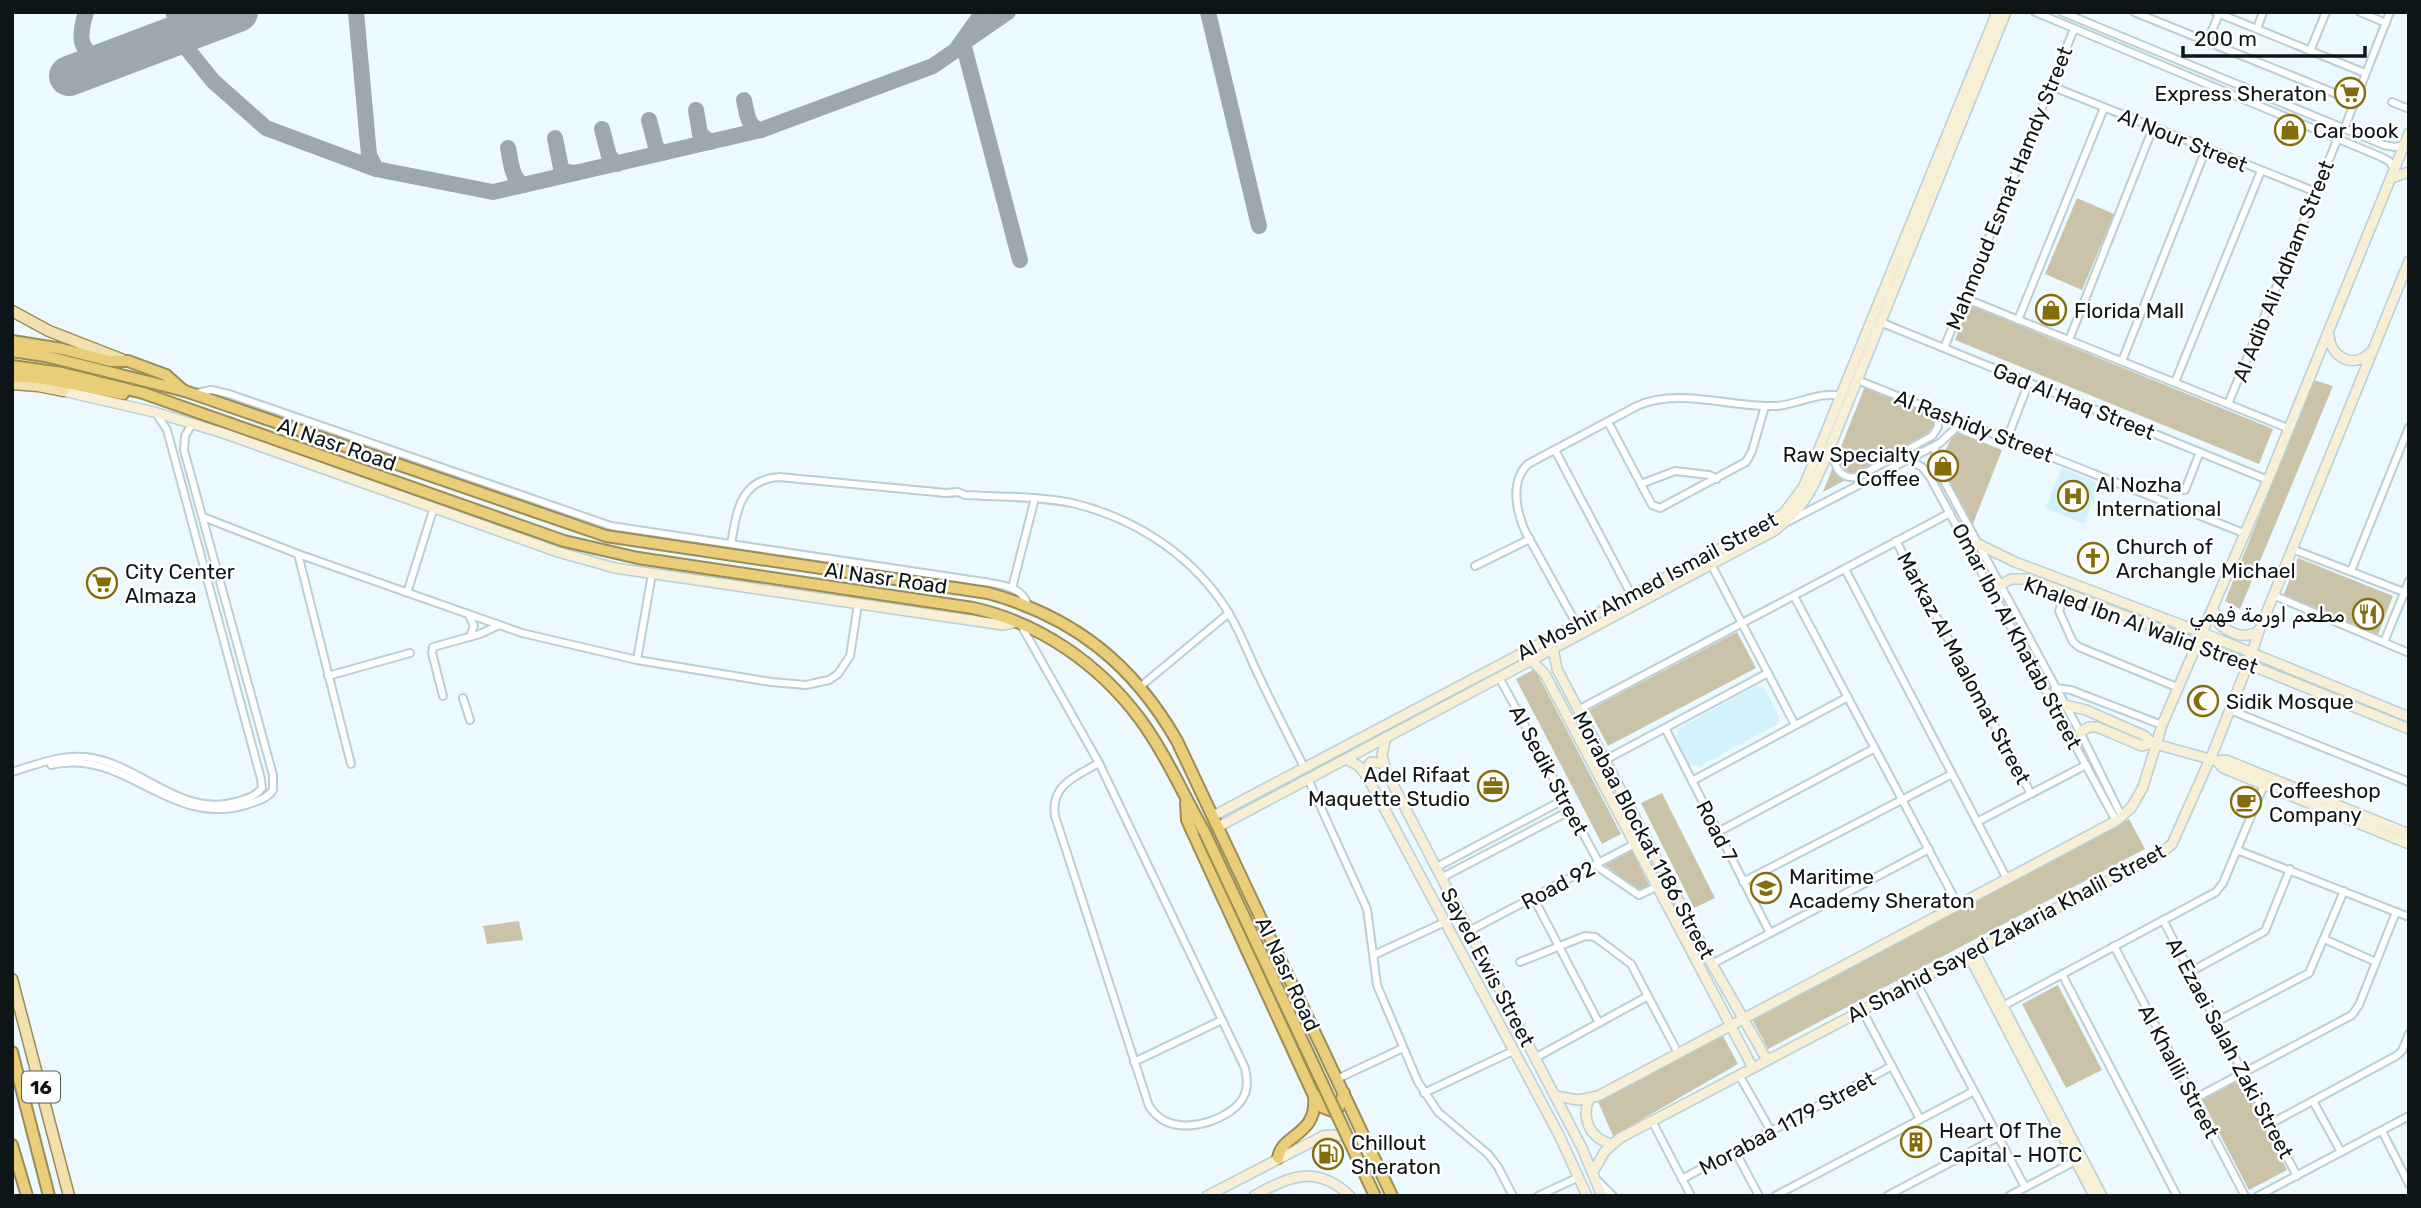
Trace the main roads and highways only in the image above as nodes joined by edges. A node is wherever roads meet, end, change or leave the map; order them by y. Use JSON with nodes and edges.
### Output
{"nodes":[{"id":1,"x":12,"y":311,"type":"edge"},
{"id":2,"x":12,"y":341,"type":"edge"},
{"id":3,"x":12,"y":351,"type":"edge"},
{"id":4,"x":128,"y":361,"type":"junction"},
{"id":5,"x":12,"y":366,"type":"edge"},
{"id":6,"x":12,"y":376,"type":"edge"},
{"id":7,"x":12,"y":384,"type":"edge"},
{"id":8,"x":64,"y":384,"type":"junction"},
{"id":9,"x":188,"y":393,"type":"junction"},
{"id":10,"x":1186,"y":800,"type":"junction"},
{"id":11,"x":12,"y":979,"type":"edge"},
{"id":12,"x":12,"y":1052,"type":"edge"},
{"id":13,"x":1311,"y":1088,"type":"junction"},
{"id":14,"x":1344,"y":1093,"type":"junction"},
{"id":15,"x":12,"y":1145,"type":"edge"},
{"id":16,"x":1278,"y":1158,"type":"road end"},
{"id":17,"x":27,"y":1196,"type":"edge"},
{"id":18,"x":49,"y":1196,"type":"edge"},
{"id":19,"x":69,"y":1196,"type":"edge"},
{"id":20,"x":1375,"y":1196,"type":"edge"},
{"id":21,"x":1392,"y":1196,"type":"edge"}],
"edges":[{"from":1,"to":4,"type":"main road"},
{"from":2,"to":4,"type":"highway"},
{"from":3,"to":9,"type":"highway","name":"Al Nasr Road"},
{"from":4,"to":9,"type":"highway"},
{"from":5,"to":8,"type":"highway"},
{"from":6,"to":8,"type":"highway"},
{"from":7,"to":8,"type":"main road"},
{"from":8,"to":10,"type":"highway","name":"Al Nasr Road"},
{"from":9,"to":14,"type":"highway","name":"Al Nasr Road"},
{"from":10,"to":13,"type":"highway"},
{"from":10,"to":20,"type":"highway","name":"Al Nasr Road","bridge":true},
{"from":11,"to":19,"type":"main road","number":"16"},
{"from":12,"to":18,"type":"highway","number":"16"},
{"from":13,"to":14,"type":"highway"},
{"from":13,"to":16,"type":"highway"},
{"from":14,"to":21,"type":"highway","name":"Al Nasr Road"},
{"from":15,"to":17,"type":"highway"}]}
